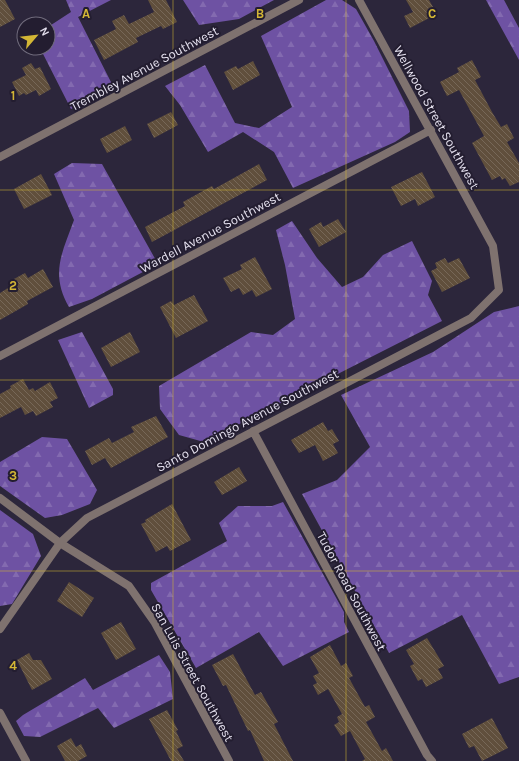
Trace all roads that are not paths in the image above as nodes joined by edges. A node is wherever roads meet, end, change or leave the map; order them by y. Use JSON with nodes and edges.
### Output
{"nodes":[{"id":1,"x":299,"y":0,"type":"edge"},
{"id":2,"x":358,"y":0,"type":"edge"},
{"id":3,"x":431,"y":130,"type":"junction"},
{"id":4,"x":0,"y":157,"type":"edge"},
{"id":5,"x":493,"y":246,"type":"joint"},
{"id":6,"x":0,"y":356,"type":"edge"},
{"id":7,"x":253,"y":431,"type":"junction"},
{"id":8,"x":0,"y":498,"type":"edge"},
{"id":9,"x":60,"y":543,"type":"junction"},
{"id":10,"x":0,"y":629,"type":"edge"},
{"id":11,"x":0,"y":713,"type":"edge"},
{"id":12,"x":26,"y":761,"type":"edge"},
{"id":13,"x":229,"y":761,"type":"edge"},
{"id":14,"x":432,"y":761,"type":"edge"}],
"edges":[{"from":1,"to":4,"type":"street","name":"Trembley Avenue Southwest"},
{"from":2,"to":3,"type":"street","name":"Wellwood Street Southwest"},
{"from":3,"to":5,"type":"street","name":"Wellwood Street Southwest"},
{"from":3,"to":6,"type":"street","name":"Wardell Avenue Southwest"},
{"from":5,"to":7,"type":"street","name":"Santo Domingo Avenue Southwest"},
{"from":7,"to":9,"type":"street","name":"Santo Domingo Avenue Southwest"},
{"from":7,"to":14,"type":"street","name":"Tudor Road Southwest"},
{"from":8,"to":9,"type":"street","name":"San Luis Street Southwest"},
{"from":9,"to":10,"type":"street","name":"Santo Domingo Avenue Southwest"},
{"from":9,"to":13,"type":"street","name":"San Luis Street Southwest"},
{"from":11,"to":12,"type":"street"}]}
